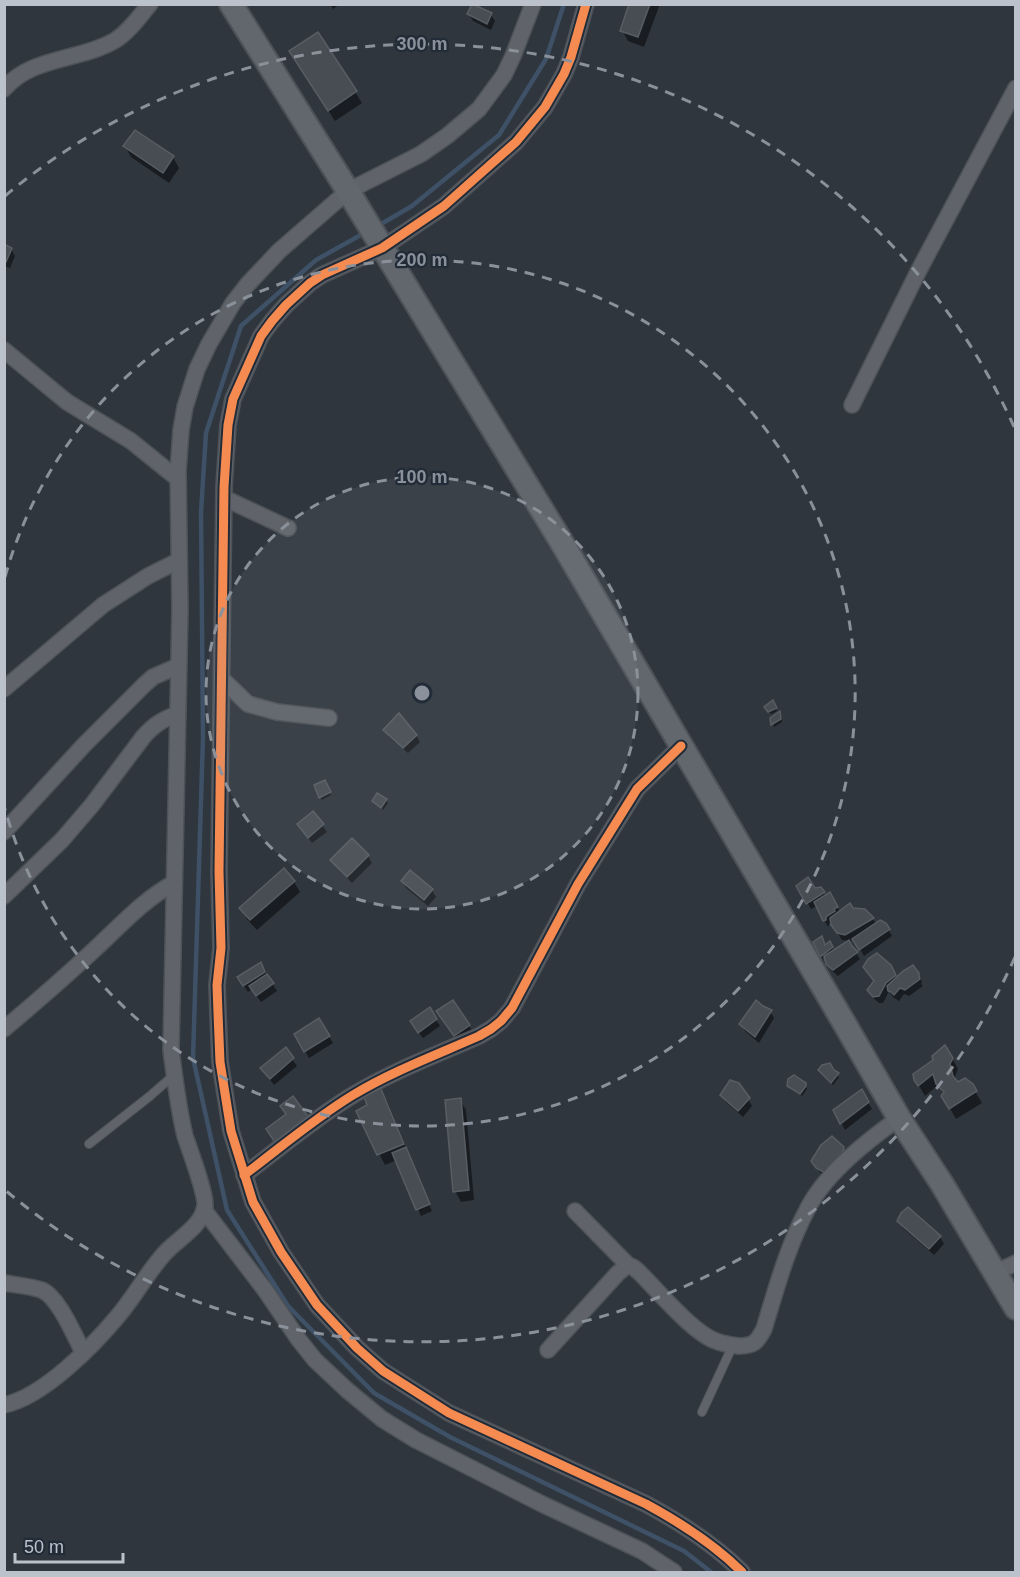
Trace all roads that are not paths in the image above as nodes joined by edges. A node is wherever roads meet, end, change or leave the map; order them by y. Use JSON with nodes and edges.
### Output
{"nodes":[{"id":1,"x":150,"y":4,"type":"edge"},
{"id":2,"x":231,"y":4,"type":"edge"},
{"id":3,"x":533,"y":4,"type":"edge"},
{"id":4,"x":586,"y":4,"type":"edge"},
{"id":5,"x":1016,"y":88,"type":"edge"},
{"id":6,"x":4,"y":89,"type":"edge"},
{"id":7,"x":354,"y":201,"type":"junction"},
{"id":8,"x":378,"y":241,"type":"junction"},
{"id":9,"x":4,"y":350,"type":"edge"},
{"id":10,"x":852,"y":405,"type":"dead end"},
{"id":11,"x":178,"y":478,"type":"junction"},
{"id":12,"x":224,"y":498,"type":"junction"},
{"id":13,"x":288,"y":528,"type":"dead end"},
{"id":14,"x":178,"y":561,"type":"junction"},
{"id":15,"x":178,"y":666,"type":"junction"},
{"id":16,"x":223,"y":680,"type":"junction"},
{"id":17,"x":4,"y":689,"type":"edge"},
{"id":18,"x":177,"y":714,"type":"junction"},
{"id":19,"x":329,"y":718,"type":"dead end"},
{"id":20,"x":681,"y":746,"type":"junction"},
{"id":21,"x":4,"y":832,"type":"edge"},
{"id":22,"x":174,"y":883,"type":"junction"},
{"id":23,"x":4,"y":896,"type":"edge"},
{"id":24,"x":4,"y":1029,"type":"edge"},
{"id":25,"x":174,"y":1075,"type":"junction"},
{"id":26,"x":898,"y":1118,"type":"junction"},
{"id":27,"x":89,"y":1144,"type":"dead end"},
{"id":28,"x":244,"y":1175,"type":"junction"},
{"id":29,"x":204,"y":1210,"type":"junction"},
{"id":30,"x":574,"y":1211,"type":"dead end"},
{"id":31,"x":1016,"y":1263,"type":"edge"},
{"id":32,"x":627,"y":1265,"type":"junction"},
{"id":33,"x":994,"y":1273,"type":"junction"},
{"id":34,"x":4,"y":1283,"type":"edge"},
{"id":35,"x":1016,"y":1308,"type":"edge"},
{"id":36,"x":733,"y":1345,"type":"junction"},
{"id":37,"x":548,"y":1350,"type":"dead end"},
{"id":38,"x":83,"y":1352,"type":"junction"},
{"id":39,"x":4,"y":1405,"type":"edge"},
{"id":40,"x":702,"y":1412,"type":"dead end"},
{"id":41,"x":674,"y":1572,"type":"edge"},
{"id":42,"x":742,"y":1572,"type":"edge"}],
"edges":[{"from":1,"to":6,"type":"street"},
{"from":2,"to":7,"type":"main road"},
{"from":3,"to":7,"type":"street"},
{"from":4,"to":8,"type":"street"},
{"from":5,"to":10,"type":"street"},
{"from":7,"to":8,"type":"main road"},
{"from":7,"to":11,"type":"street"},
{"from":8,"to":12,"type":"street"},
{"from":8,"to":20,"type":"main road"},
{"from":9,"to":11,"type":"street"},
{"from":11,"to":14,"type":"street"},
{"from":12,"to":13,"type":"street"},
{"from":12,"to":16,"type":"street"},
{"from":14,"to":15,"type":"street"},
{"from":14,"to":17,"type":"street"},
{"from":15,"to":18,"type":"street"},
{"from":15,"to":21,"type":"street"},
{"from":16,"to":19,"type":"street"},
{"from":16,"to":28,"type":"street"},
{"from":18,"to":22,"type":"street"},
{"from":18,"to":23,"type":"street"},
{"from":20,"to":26,"type":"main road"},
{"from":20,"to":28,"type":"street"},
{"from":22,"to":24,"type":"street"},
{"from":22,"to":25,"type":"street"},
{"from":25,"to":27,"type":"lane"},
{"from":25,"to":29,"type":"street"},
{"from":26,"to":33,"type":"main road"},
{"from":26,"to":36,"type":"street"},
{"from":28,"to":42,"type":"street"},
{"from":29,"to":38,"type":"street"},
{"from":29,"to":41,"type":"street"},
{"from":30,"to":32,"type":"street"},
{"from":31,"to":33,"type":"street"},
{"from":32,"to":36,"type":"street"},
{"from":32,"to":37,"type":"street"},
{"from":33,"to":35,"type":"main road"},
{"from":34,"to":38,"type":"street"},
{"from":36,"to":40,"type":"lane"},
{"from":38,"to":39,"type":"street"}]}
